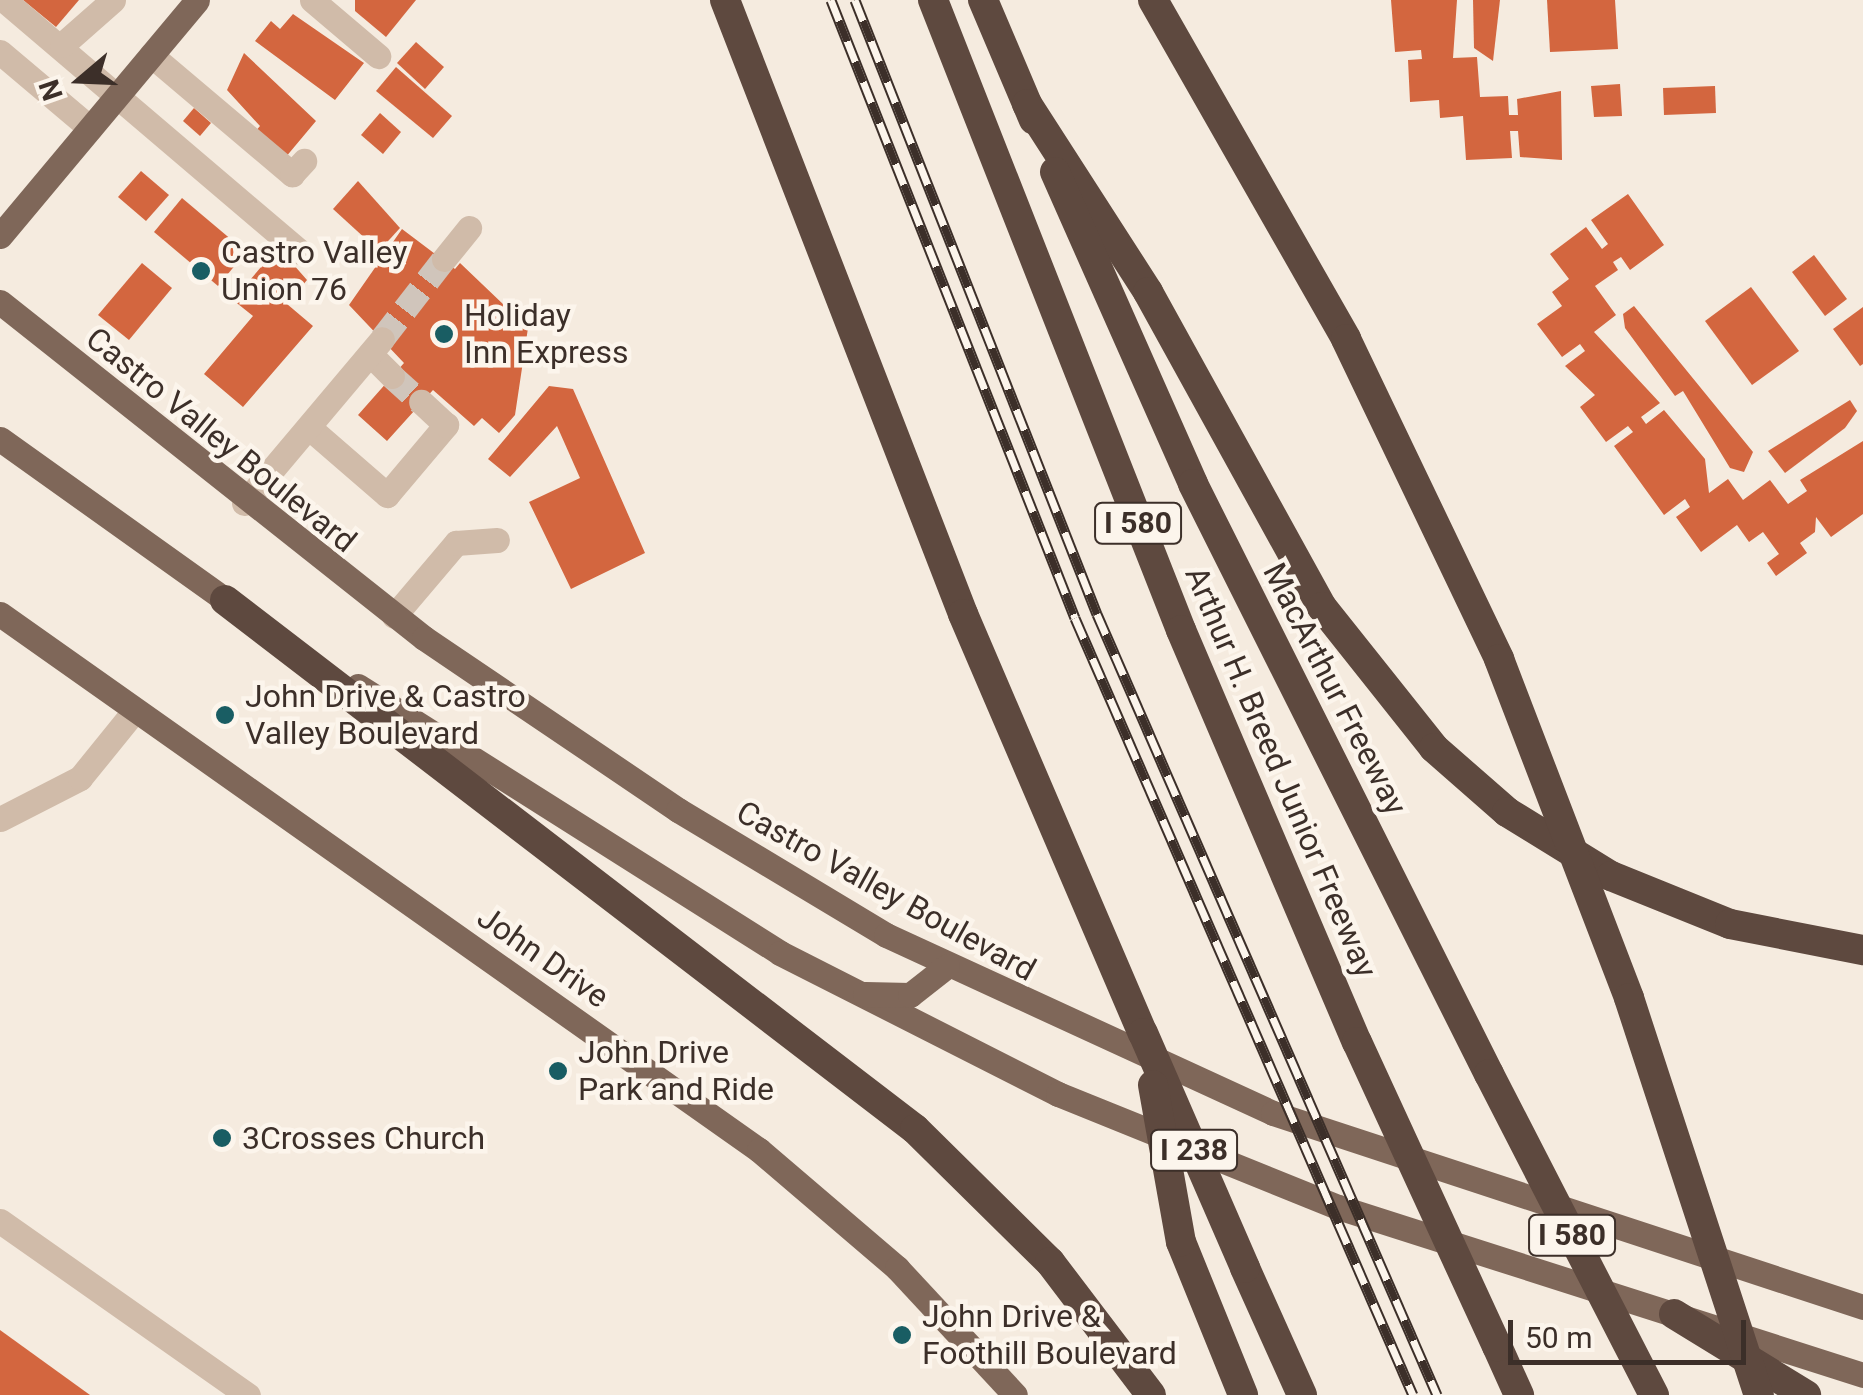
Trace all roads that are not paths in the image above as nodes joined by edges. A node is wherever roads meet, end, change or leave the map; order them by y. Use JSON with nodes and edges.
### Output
{"nodes":[{"id":1,"x":4,"y":0,"type":"edge"},
{"id":2,"x":113,"y":0,"type":"edge"},
{"id":3,"x":197,"y":0,"type":"edge"},
{"id":4,"x":312,"y":0,"type":"edge"},
{"id":5,"x":725,"y":0,"type":"edge"},
{"id":6,"x":933,"y":0,"type":"edge"},
{"id":7,"x":983,"y":0,"type":"edge"},
{"id":8,"x":1153,"y":0,"type":"edge"},
{"id":9,"x":62,"y":46,"type":"junction"},
{"id":10,"x":151,"y":55,"type":"junction"},
{"id":11,"x":378,"y":56,"type":"dead end"},
{"id":12,"x":2,"y":61,"type":"edge"},
{"id":13,"x":121,"y":92,"type":"junction"},
{"id":14,"x":1027,"y":104,"type":"junction"},
{"id":15,"x":90,"y":128,"type":"junction"},
{"id":16,"x":304,"y":161,"type":"dead end"},
{"id":17,"x":468,"y":228,"type":"dead end"},
{"id":18,"x":0,"y":236,"type":"edge"},
{"id":19,"x":300,"y":252,"type":"dead end"},
{"id":20,"x":444,"y":259,"type":"tunnel mouth"},
{"id":21,"x":0,"y":302,"type":"edge"},
{"id":22,"x":392,"y":376,"type":"tunnel mouth"},
{"id":23,"x":422,"y":402,"type":"tunnel mouth"},
{"id":24,"x":313,"y":431,"type":"junction"},
{"id":25,"x":0,"y":439,"type":"edge"},
{"id":26,"x":244,"y":503,"type":"junction"},
{"id":27,"x":498,"y":540,"type":"dead end"},
{"id":28,"x":225,"y":600,"type":"junction"},
{"id":29,"x":0,"y":614,"type":"edge"},
{"id":30,"x":394,"y":616,"type":"junction"},
{"id":31,"x":135,"y":710,"type":"junction"},
{"id":32,"x":0,"y":818,"type":"edge"},
{"id":33,"x":1863,"y":950,"type":"edge"},
{"id":34,"x":946,"y":966,"type":"junction"},
{"id":35,"x":832,"y":983,"type":"junction"},
{"id":36,"x":1143,"y":1033,"type":"junction"},
{"id":37,"x":0,"y":1220,"type":"edge"},
{"id":38,"x":1863,"y":1306,"type":"edge"},
{"id":39,"x":1674,"y":1314,"type":"junction"},
{"id":40,"x":1863,"y":1375,"type":"edge"},
{"id":41,"x":1012,"y":1394,"type":"edge"},
{"id":42,"x":248,"y":1395,"type":"edge"},
{"id":43,"x":1151,"y":1395,"type":"edge"},
{"id":44,"x":1243,"y":1395,"type":"edge"},
{"id":45,"x":1302,"y":1395,"type":"edge"},
{"id":46,"x":1520,"y":1395,"type":"edge"},
{"id":47,"x":1654,"y":1395,"type":"edge"},
{"id":48,"x":1759,"y":1395,"type":"edge"},
{"id":49,"x":1806,"y":1395,"type":"edge"}],
"edges":[{"from":1,"to":9,"type":"lane"},
{"from":2,"to":9,"type":"lane"},
{"from":3,"to":10,"type":"main road"},
{"from":4,"to":11,"type":"lane"},
{"from":5,"to":36,"type":"highway"},
{"from":6,"to":46,"type":"highway","name":"Arthur H. Breed Junior Freeway","number":"I 580","bridge":true},
{"from":7,"to":14,"type":"highway","name":"MacArthur Freeway","number":"I 580"},
{"from":8,"to":48,"type":"highway","bridge":true},
{"from":9,"to":13,"type":"lane"},
{"from":10,"to":13,"type":"main road"},
{"from":10,"to":16,"type":"lane"},
{"from":12,"to":15,"type":"lane"},
{"from":13,"to":15,"type":"main road"},
{"from":13,"to":19,"type":"lane"},
{"from":14,"to":33,"type":"highway"},
{"from":14,"to":47,"type":"highway","name":"MacArthur Freeway","number":"I 580","bridge":true},
{"from":15,"to":18,"type":"main road"},
{"from":17,"to":20,"type":"lane"},
{"from":21,"to":26,"type":"main road","name":"Castro Valley Boulevard"},
{"from":22,"to":24,"type":"lane"},
{"from":23,"to":24,"type":"lane"},
{"from":24,"to":26,"type":"lane"},
{"from":25,"to":28,"type":"main road"},
{"from":26,"to":30,"type":"main road","name":"Castro Valley Boulevard"},
{"from":27,"to":30,"type":"lane"},
{"from":28,"to":35,"type":"main road"},
{"from":28,"to":43,"type":"highway"},
{"from":29,"to":31,"type":"main road","name":"John Drive"},
{"from":30,"to":34,"type":"main road","name":"Castro Valley Boulevard"},
{"from":31,"to":32,"type":"lane"},
{"from":31,"to":41,"type":"main road","name":"John Drive"},
{"from":34,"to":35,"type":"main road"},
{"from":34,"to":38,"type":"main road","name":"Castro Valley Boulevard"},
{"from":35,"to":39,"type":"main road"},
{"from":36,"to":44,"type":"highway","bridge":true},
{"from":36,"to":45,"type":"highway","number":"I 238","bridge":true},
{"from":37,"to":42,"type":"lane"},
{"from":39,"to":40,"type":"main road"},
{"from":39,"to":49,"type":"highway"}]}
